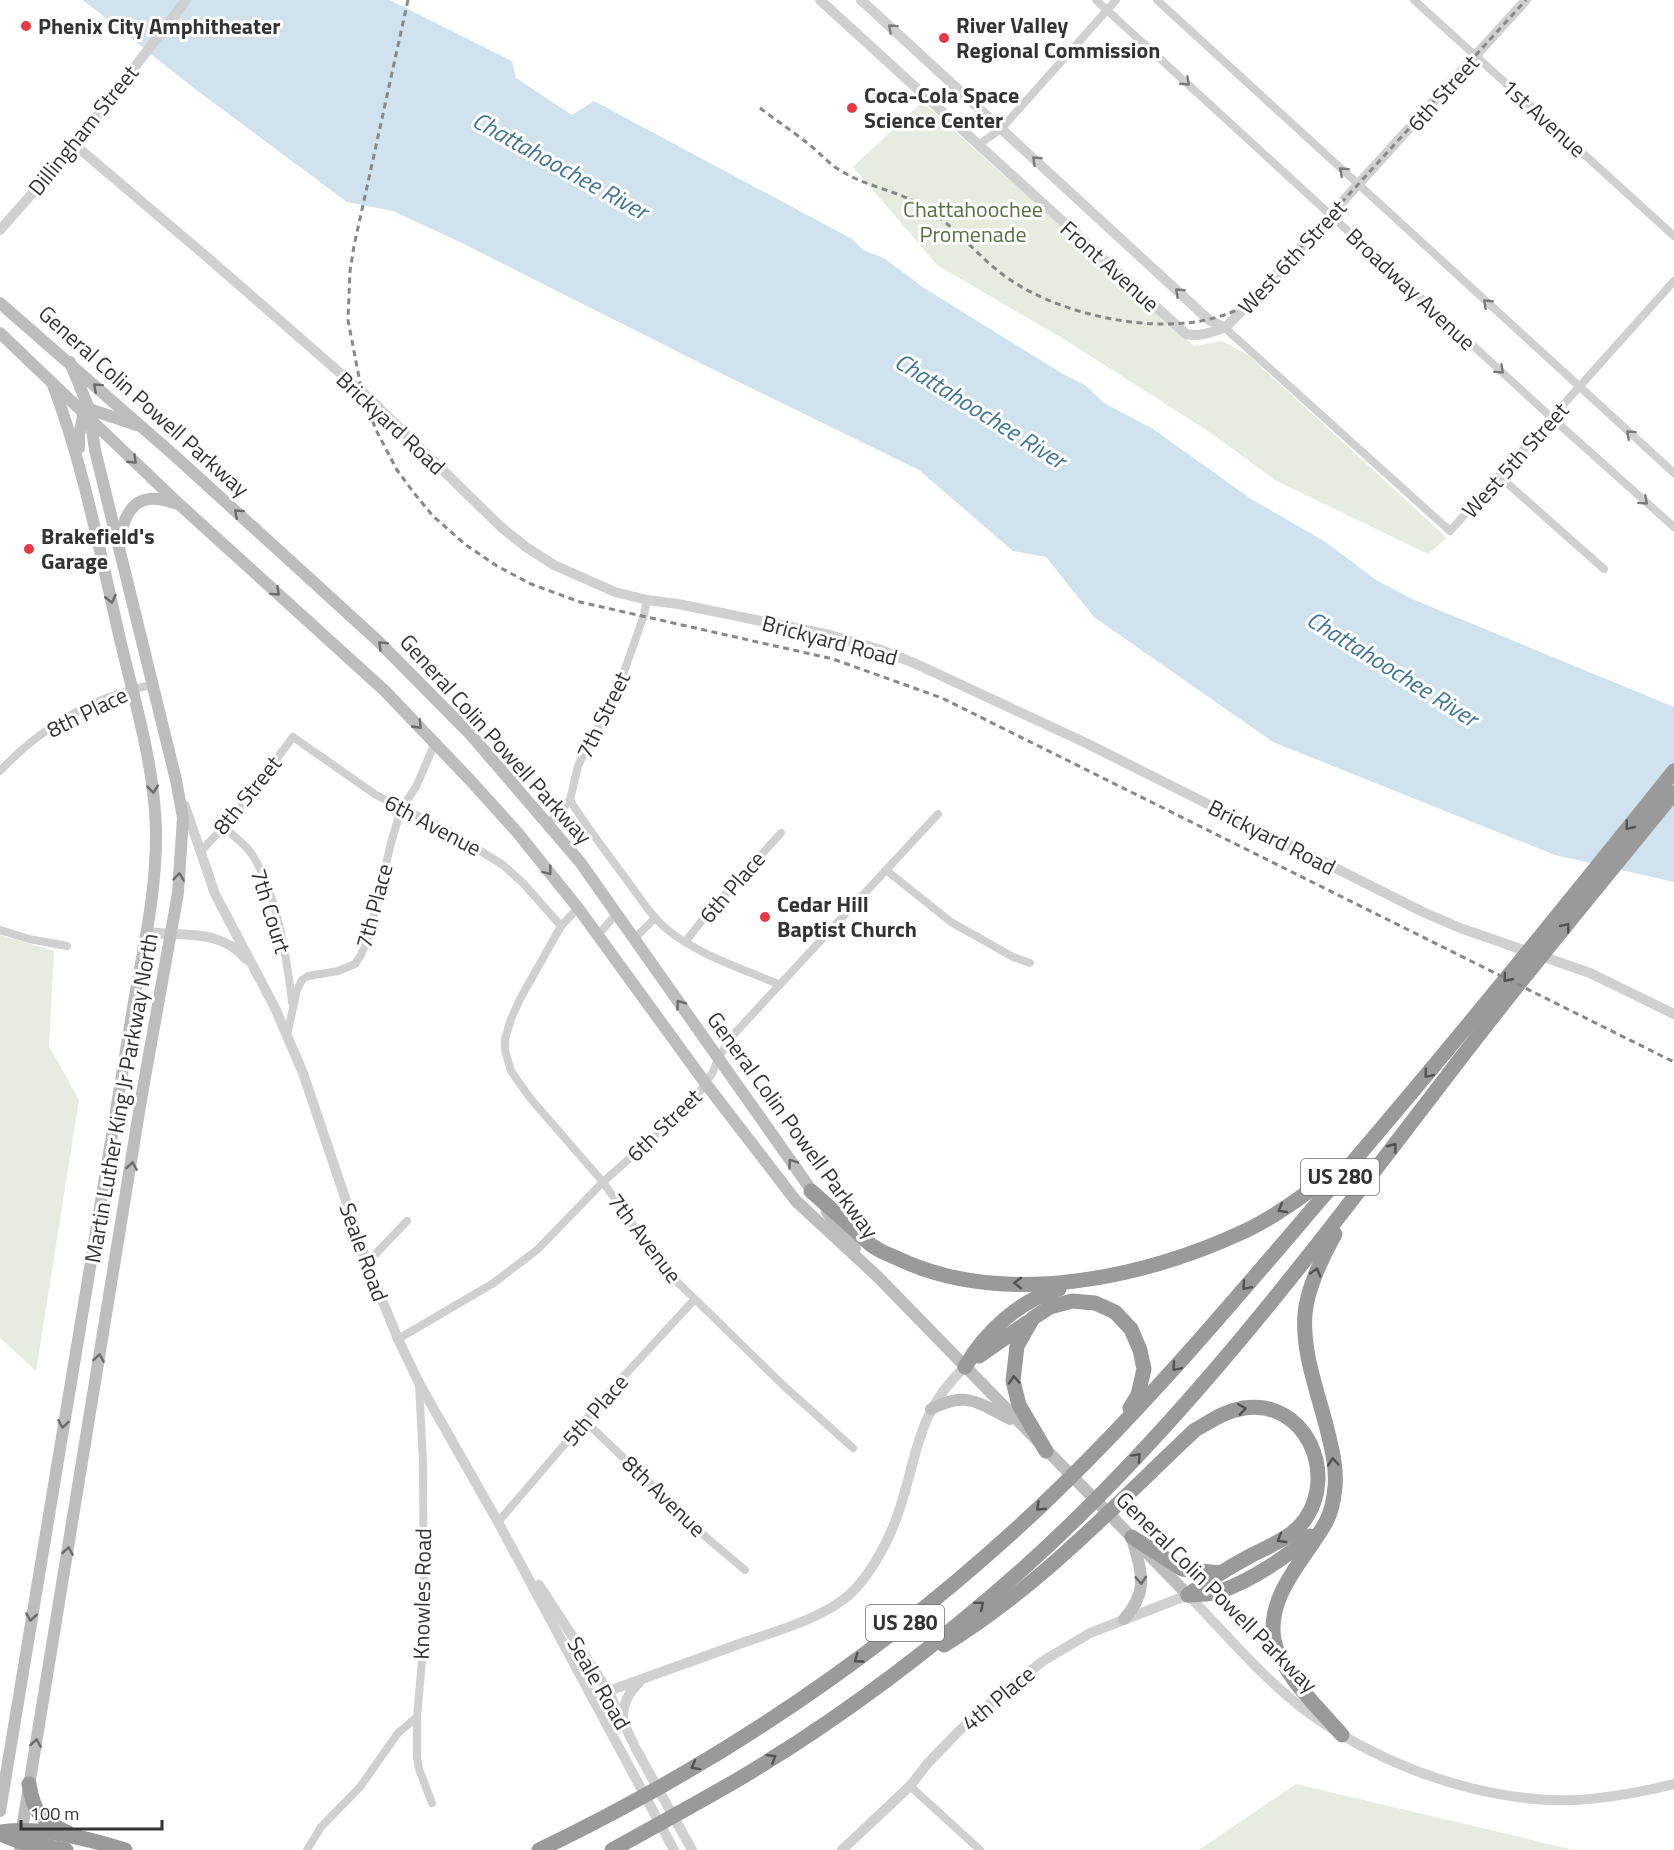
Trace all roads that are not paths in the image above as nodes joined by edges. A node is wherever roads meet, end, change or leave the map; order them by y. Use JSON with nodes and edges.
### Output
{"nodes":[{"id":1,"x":186,"y":0,"type":"edge"},
{"id":2,"x":820,"y":0,"type":"edge"},
{"id":3,"x":861,"y":0,"type":"edge"},
{"id":4,"x":1096,"y":0,"type":"edge"},
{"id":5,"x":1116,"y":0,"type":"edge"},
{"id":6,"x":1157,"y":0,"type":"edge"},
{"id":7,"x":1414,"y":0,"type":"edge"},
{"id":8,"x":1526,"y":0,"type":"edge"},
{"id":9,"x":1107,"y":10,"type":"junction"},
{"id":10,"x":1476,"y":56,"type":"junction"},
{"id":11,"x":1002,"y":129,"type":"junction"},
{"id":12,"x":75,"y":145,"type":"junction"},
{"id":13,"x":978,"y":145,"type":"junction"},
{"id":14,"x":1359,"y":185,"type":"junction"},
{"id":15,"x":1331,"y":215,"type":"junction"},
{"id":16,"x":0,"y":230,"type":"edge"},
{"id":17,"x":1674,"y":236,"type":"edge"},
{"id":18,"x":1674,"y":281,"type":"edge"},
{"id":19,"x":0,"y":303,"type":"edge"},
{"id":20,"x":1225,"y":328,"type":"junction"},
{"id":21,"x":0,"y":333,"type":"edge"},
{"id":22,"x":70,"y":362,"type":"junction"},
{"id":23,"x":51,"y":381,"type":"junction"},
{"id":24,"x":1579,"y":388,"type":"junction"},
{"id":25,"x":88,"y":413,"type":"junction"},
{"id":26,"x":1552,"y":418,"type":"junction"},
{"id":27,"x":141,"y":427,"type":"junction"},
{"id":28,"x":80,"y":465,"type":"junction"},
{"id":29,"x":1674,"y":473,"type":"edge"},
{"id":30,"x":1499,"y":476,"type":"junction"},
{"id":31,"x":180,"y":505,"type":"junction"},
{"id":32,"x":1674,"y":527,"type":"edge"},
{"id":33,"x":1450,"y":531,"type":"joint"},
{"id":34,"x":120,"y":550,"type":"junction"},
{"id":35,"x":102,"y":560,"type":"junction"},
{"id":36,"x":1604,"y":569,"type":"dead end"},
{"id":37,"x":647,"y":600,"type":"junction"},
{"id":38,"x":152,"y":685,"type":"junction"},
{"id":39,"x":132,"y":689,"type":"junction"},
{"id":40,"x":293,"y":737,"type":"joint"},
{"id":41,"x":435,"y":743,"type":"junction"},
{"id":42,"x":0,"y":771,"type":"edge"},
{"id":43,"x":1674,"y":771,"type":"edge"},
{"id":44,"x":176,"y":780,"type":"junction"},
{"id":45,"x":1674,"y":793,"type":"edge"},
{"id":46,"x":570,"y":800,"type":"junction"},
{"id":47,"x":401,"y":808,"type":"junction"},
{"id":48,"x":938,"y":814,"type":"dead end"},
{"id":49,"x":548,"y":824,"type":"junction"},
{"id":50,"x":224,"y":827,"type":"junction"},
{"id":51,"x":781,"y":833,"type":"dead end"},
{"id":52,"x":200,"y":852,"type":"junction"},
{"id":53,"x":886,"y":870,"type":"junction"},
{"id":54,"x":578,"y":908,"type":"junction"},
{"id":55,"x":617,"y":913,"type":"junction"},
{"id":56,"x":655,"y":918,"type":"junction"},
{"id":57,"x":561,"y":926,"type":"junction"},
{"id":58,"x":0,"y":930,"type":"edge"},
{"id":59,"x":147,"y":932,"type":"junction"},
{"id":60,"x":170,"y":935,"type":"junction"},
{"id":61,"x":598,"y":935,"type":"junction"},
{"id":62,"x":634,"y":939,"type":"junction"},
{"id":63,"x":685,"y":942,"type":"junction"},
{"id":64,"x":67,"y":946,"type":"dead end"},
{"id":65,"x":1030,"y":963,"type":"dead end"},
{"id":66,"x":256,"y":971,"type":"junction"},
{"id":67,"x":780,"y":985,"type":"junction"},
{"id":68,"x":293,"y":1008,"type":"junction"},
{"id":69,"x":1674,"y":1014,"type":"edge"},
{"id":70,"x":1471,"y":1034,"type":"junction"},
{"id":71,"x":287,"y":1035,"type":"junction"},
{"id":72,"x":718,"y":1058,"type":"junction"},
{"id":73,"x":706,"y":1084,"type":"junction"},
{"id":74,"x":1364,"y":1150,"type":"junction"},
{"id":75,"x":603,"y":1182,"type":"junction"},
{"id":76,"x":811,"y":1191,"type":"junction"},
{"id":77,"x":1357,"y":1195,"type":"junction"},
{"id":78,"x":407,"y":1221,"type":"dead end"},
{"id":79,"x":367,"y":1263,"type":"junction"},
{"id":80,"x":878,"y":1277,"type":"junction"},
{"id":81,"x":1088,"y":1280,"type":"junction"},
{"id":82,"x":694,"y":1300,"type":"junction"},
{"id":83,"x":1033,"y":1318,"type":"junction"},
{"id":84,"x":398,"y":1339,"type":"junction"},
{"id":85,"x":965,"y":1367,"type":"junction"},
{"id":86,"x":419,"y":1383,"type":"junction"},
{"id":87,"x":931,"y":1409,"type":"junction"},
{"id":88,"x":584,"y":1420,"type":"junction"},
{"id":89,"x":1021,"y":1425,"type":"junction"},
{"id":90,"x":1109,"y":1438,"type":"junction"},
{"id":91,"x":853,"y":1448,"type":"dead end"},
{"id":92,"x":1046,"y":1451,"type":"junction"},
{"id":93,"x":1327,"y":1520,"type":"junction"},
{"id":94,"x":498,"y":1522,"type":"junction"},
{"id":95,"x":1132,"y":1537,"type":"junction"},
{"id":96,"x":745,"y":1570,"type":"dead end"},
{"id":97,"x":1220,"y":1573,"type":"junction"},
{"id":98,"x":1188,"y":1595,"type":"junction"},
{"id":99,"x":1124,"y":1619,"type":"junction"},
{"id":100,"x":643,"y":1679,"type":"junction"},
{"id":101,"x":880,"y":1683,"type":"junction"},
{"id":102,"x":608,"y":1691,"type":"junction"},
{"id":103,"x":592,"y":1697,"type":"junction"},
{"id":104,"x":417,"y":1717,"type":"junction"},
{"id":105,"x":623,"y":1722,"type":"junction"},
{"id":106,"x":1342,"y":1735,"type":"junction"},
{"id":107,"x":29,"y":1784,"type":"junction"},
{"id":108,"x":1674,"y":1784,"type":"edge"},
{"id":109,"x":910,"y":1786,"type":"junction"},
{"id":110,"x":432,"y":1803,"type":"dead end"},
{"id":111,"x":0,"y":1811,"type":"edge"},
{"id":112,"x":0,"y":1833,"type":"edge"},
{"id":113,"x":75,"y":1837,"type":"junction"},
{"id":114,"x":21,"y":1840,"type":"edge"},
{"id":115,"x":66,"y":1850,"type":"edge"},
{"id":116,"x":126,"y":1850,"type":"edge"},
{"id":117,"x":307,"y":1850,"type":"edge"},
{"id":118,"x":539,"y":1850,"type":"edge"},
{"id":119,"x":612,"y":1850,"type":"edge"},
{"id":120,"x":674,"y":1850,"type":"edge"},
{"id":121,"x":692,"y":1850,"type":"edge"},
{"id":122,"x":842,"y":1850,"type":"edge"},
{"id":123,"x":980,"y":1850,"type":"edge"}],
"edges":[{"from":1,"to":12,"type":"street","name":"Dillingham Street"},
{"from":2,"to":13,"type":"street","name":"Front Avenue"},
{"from":11,"to":3,"type":"street","name":"Front Avenue","one_way":true},
{"from":4,"to":9,"type":"street","name":"Broadway Avenue"},
{"from":5,"to":9,"type":"street"},
{"from":14,"to":6,"type":"street","name":"Broadway Avenue","one_way":true},
{"from":7,"to":10,"type":"street","name":"1st Avenue"},
{"from":8,"to":10,"type":"street","name":"6th Street"},
{"from":9,"to":11,"type":"street"},
{"from":9,"to":15,"type":"street","name":"Broadway Avenue","one_way":true},
{"from":10,"to":14,"type":"street","name":"6th Street"},
{"from":10,"to":17,"type":"street","name":"1st Avenue"},
{"from":11,"to":13,"type":"street"},
{"from":20,"to":11,"type":"street","name":"Front Avenue","one_way":true},
{"from":12,"to":16,"type":"street","name":"Dillingham Street"},
{"from":12,"to":37,"type":"street","name":"Brickyard Road"},
{"from":13,"to":20,"type":"street","name":"Front Avenue"},
{"from":14,"to":15,"type":"street","name":"West 6th Street"},
{"from":24,"to":14,"type":"street","name":"Broadway Avenue","one_way":true},
{"from":15,"to":20,"type":"street","name":"West 6th Street"},
{"from":15,"to":26,"type":"street","name":"Broadway Avenue","one_way":true},
{"from":18,"to":24,"type":"street","name":"West 5th Street"},
{"from":19,"to":22,"type":"main road","name":"General Colin Powell Parkway"},
{"from":20,"to":33,"type":"street","name":"Front Avenue"},
{"from":21,"to":23,"type":"main road","name":"General Colin Powell Parkway"},
{"from":22,"to":25,"type":"main road","name":"Martin Luther King Jr Parkway North"},
{"from":27,"to":22,"type":"main road","name":"General Colin Powell Parkway","one_way":true},
{"from":23,"to":25,"type":"main road","name":"General Colin Powell Parkway"},
{"from":23,"to":28,"type":"main road","name":"Martin Luther King Jr Parkway North"},
{"from":24,"to":26,"type":"street","name":"West 5th Street"},
{"from":29,"to":24,"type":"street","name":"Broadway Avenue","one_way":true},
{"from":25,"to":27,"type":"main road"},
{"from":25,"to":28,"type":"main road"},
{"from":25,"to":31,"type":"main road","name":"General Colin Powell Parkway","one_way":true},
{"from":25,"to":34,"type":"main road","name":"Martin Luther King Jr Parkway North"},
{"from":26,"to":30,"type":"street","name":"West 5th Street"},
{"from":26,"to":32,"type":"street","name":"Broadway Avenue","one_way":true},
{"from":49,"to":27,"type":"main road","name":"General Colin Powell Parkway","one_way":true},
{"from":28,"to":35,"type":"main road","name":"Martin Luther King Jr Parkway North"},
{"from":30,"to":33,"type":"street","name":"West 5th Street"},
{"from":30,"to":36,"type":"street"},
{"from":31,"to":34,"type":"main road"},
{"from":31,"to":41,"type":"main road","name":"General Colin Powell Parkway","one_way":true},
{"from":34,"to":35,"type":"main road"},
{"from":34,"to":38,"type":"main road","name":"Martin Luther King Jr Parkway North"},
{"from":35,"to":39,"type":"main road","name":"Martin Luther King Jr Parkway North","one_way":true},
{"from":37,"to":46,"type":"street","name":"7th Street"},
{"from":37,"to":69,"type":"street","name":"Brickyard Road"},
{"from":38,"to":39,"type":"street","name":"8th Place"},
{"from":38,"to":44,"type":"main road","name":"Martin Luther King Jr Parkway North"},
{"from":39,"to":42,"type":"street","name":"8th Place"},
{"from":39,"to":59,"type":"main road","name":"Martin Luther King Jr Parkway North","one_way":true},
{"from":40,"to":47,"type":"street","name":"6th Avenue"},
{"from":40,"to":50,"type":"street","name":"8th Street"},
{"from":41,"to":47,"type":"street","name":"7th Place"},
{"from":41,"to":54,"type":"main road","name":"General Colin Powell Parkway","one_way":true},
{"from":43,"to":70,"type":"highway","number":"US 280","one_way":true},
{"from":44,"to":52,"type":"street","name":"Seale Road"},
{"from":60,"to":44,"type":"main road","name":"Martin Luther King Jr Parkway North","one_way":true},
{"from":70,"to":45,"type":"highway","number":"US 280","one_way":true},
{"from":46,"to":49,"type":"street","name":"7th Street"},
{"from":46,"to":56,"type":"street"},
{"from":47,"to":57,"type":"street","name":"6th Avenue"},
{"from":47,"to":68,"type":"street","name":"7th Place"},
{"from":48,"to":53,"type":"street","name":"6th Street"},
{"from":49,"to":55,"type":"main road","name":"General Colin Powell Parkway"},
{"from":50,"to":52,"type":"street","name":"8th Street"},
{"from":50,"to":68,"type":"street","name":"7th Court"},
{"from":51,"to":63,"type":"street","name":"6th Place"},
{"from":52,"to":66,"type":"street","name":"Seale Road"},
{"from":53,"to":65,"type":"street"},
{"from":53,"to":67,"type":"street","name":"6th Street"},
{"from":54,"to":57,"type":"street"},
{"from":54,"to":61,"type":"main road","name":"General Colin Powell Parkway"},
{"from":55,"to":61,"type":"street"},
{"from":55,"to":62,"type":"main road","name":"General Colin Powell Parkway"},
{"from":56,"to":62,"type":"street"},
{"from":56,"to":63,"type":"street"},
{"from":57,"to":75,"type":"street","name":"7th Avenue"},
{"from":58,"to":64,"type":"street"},
{"from":59,"to":60,"type":"street","name":"Seale Road"},
{"from":59,"to":111,"type":"main road","name":"Martin Luther King Jr Parkway North","one_way":true},
{"from":60,"to":66,"type":"street","name":"Seale Road"},
{"from":107,"to":60,"type":"main road","name":"Martin Luther King Jr Parkway North","one_way":true},
{"from":61,"to":73,"type":"main road","name":"General Colin Powell Parkway"},
{"from":72,"to":62,"type":"main road","name":"General Colin Powell Parkway","one_way":true},
{"from":63,"to":67,"type":"street"},
{"from":66,"to":71,"type":"street","name":"Seale Road"},
{"from":67,"to":72,"type":"street","name":"6th Street"},
{"from":68,"to":71,"type":"street","name":"7th Place"},
{"from":70,"to":74,"type":"highway","number":"US 280","one_way":true},
{"from":77,"to":70,"type":"highway","number":"US 280","one_way":true},
{"from":71,"to":79,"type":"street","name":"Seale Road"},
{"from":72,"to":73,"type":"street","name":"6th Street"},
{"from":76,"to":72,"type":"main road","name":"General Colin Powell Parkway","one_way":true},
{"from":73,"to":75,"type":"street","name":"6th Street"},
{"from":73,"to":80,"type":"main road","name":"General Colin Powell Parkway"},
{"from":74,"to":81,"type":"highway","one_way":true},
{"from":74,"to":90,"type":"highway","number":"US 280","one_way":true},
{"from":75,"to":82,"type":"street","name":"7th Avenue"},
{"from":75,"to":84,"type":"street","name":"6th Street"},
{"from":76,"to":80,"type":"main road","name":"General Colin Powell Parkway"},
{"from":81,"to":76,"type":"highway","one_way":true},
{"from":93,"to":77,"type":"highway","one_way":true},
{"from":101,"to":77,"type":"highway","number":"US 280","one_way":true},
{"from":78,"to":79,"type":"street"},
{"from":79,"to":84,"type":"street","name":"Seale Road"},
{"from":80,"to":85,"type":"main road","name":"General Colin Powell Parkway"},
{"from":81,"to":85,"type":"highway"},
{"from":82,"to":88,"type":"street","name":"5th Place"},
{"from":82,"to":91,"type":"street","name":"7th Avenue"},
{"from":83,"to":85,"type":"highway"},
{"from":83,"to":90,"type":"highway"},
{"from":92,"to":83,"type":"highway","one_way":true},
{"from":84,"to":86,"type":"street","name":"Seale Road"},
{"from":85,"to":87,"type":"street"},
{"from":85,"to":89,"type":"main road","name":"General Colin Powell Parkway"},
{"from":86,"to":94,"type":"street","name":"Seale Road"},
{"from":86,"to":104,"type":"street","name":"Knowles Road"},
{"from":87,"to":89,"type":"main road"},
{"from":87,"to":100,"type":"street"},
{"from":88,"to":94,"type":"street","name":"5th Place"},
{"from":88,"to":96,"type":"street","name":"8th Avenue"},
{"from":89,"to":92,"type":"main road","name":"General Colin Powell Parkway"},
{"from":90,"to":118,"type":"highway","number":"US 280","one_way":true},
{"from":92,"to":95,"type":"main road","name":"General Colin Powell Parkway"},
{"from":93,"to":98,"type":"highway"},
{"from":93,"to":106,"type":"highway"},
{"from":94,"to":102,"type":"street","name":"Seale Road"},
{"from":94,"to":103,"type":"street","name":"Seale Road"},
{"from":95,"to":97,"type":"highway"},
{"from":95,"to":98,"type":"main road","name":"General Colin Powell Parkway"},
{"from":95,"to":99,"type":"main road","one_way":true},
{"from":97,"to":98,"type":"highway"},
{"from":101,"to":97,"type":"highway","one_way":true},
{"from":98,"to":99,"type":"street","name":"4th Place"},
{"from":98,"to":106,"type":"street","name":"General Colin Powell Parkway"},
{"from":99,"to":109,"type":"street","name":"4th Place"},
{"from":100,"to":102,"type":"street"},
{"from":100,"to":105,"type":"street"},
{"from":119,"to":101,"type":"highway","number":"US 280","one_way":true},
{"from":102,"to":103,"type":"street"},
{"from":102,"to":105,"type":"street","name":"Seale Road"},
{"from":103,"to":120,"type":"street","name":"Seale Road"},
{"from":104,"to":110,"type":"street","name":"Knowles Road"},
{"from":104,"to":117,"type":"street"},
{"from":105,"to":121,"type":"street","name":"Seale Road"},
{"from":106,"to":108,"type":"street","name":"General Colin Powell Parkway"},
{"from":107,"to":113,"type":"highway"},
{"from":107,"to":114,"type":"main road","name":"Martin Luther King Jr Parkway North"},
{"from":109,"to":122,"type":"street","name":"4th Place"},
{"from":109,"to":123,"type":"street"},
{"from":112,"to":114,"type":"highway"},
{"from":113,"to":114,"type":"highway"},
{"from":113,"to":116,"type":"highway"},
{"from":114,"to":115,"type":"highway"}]}
